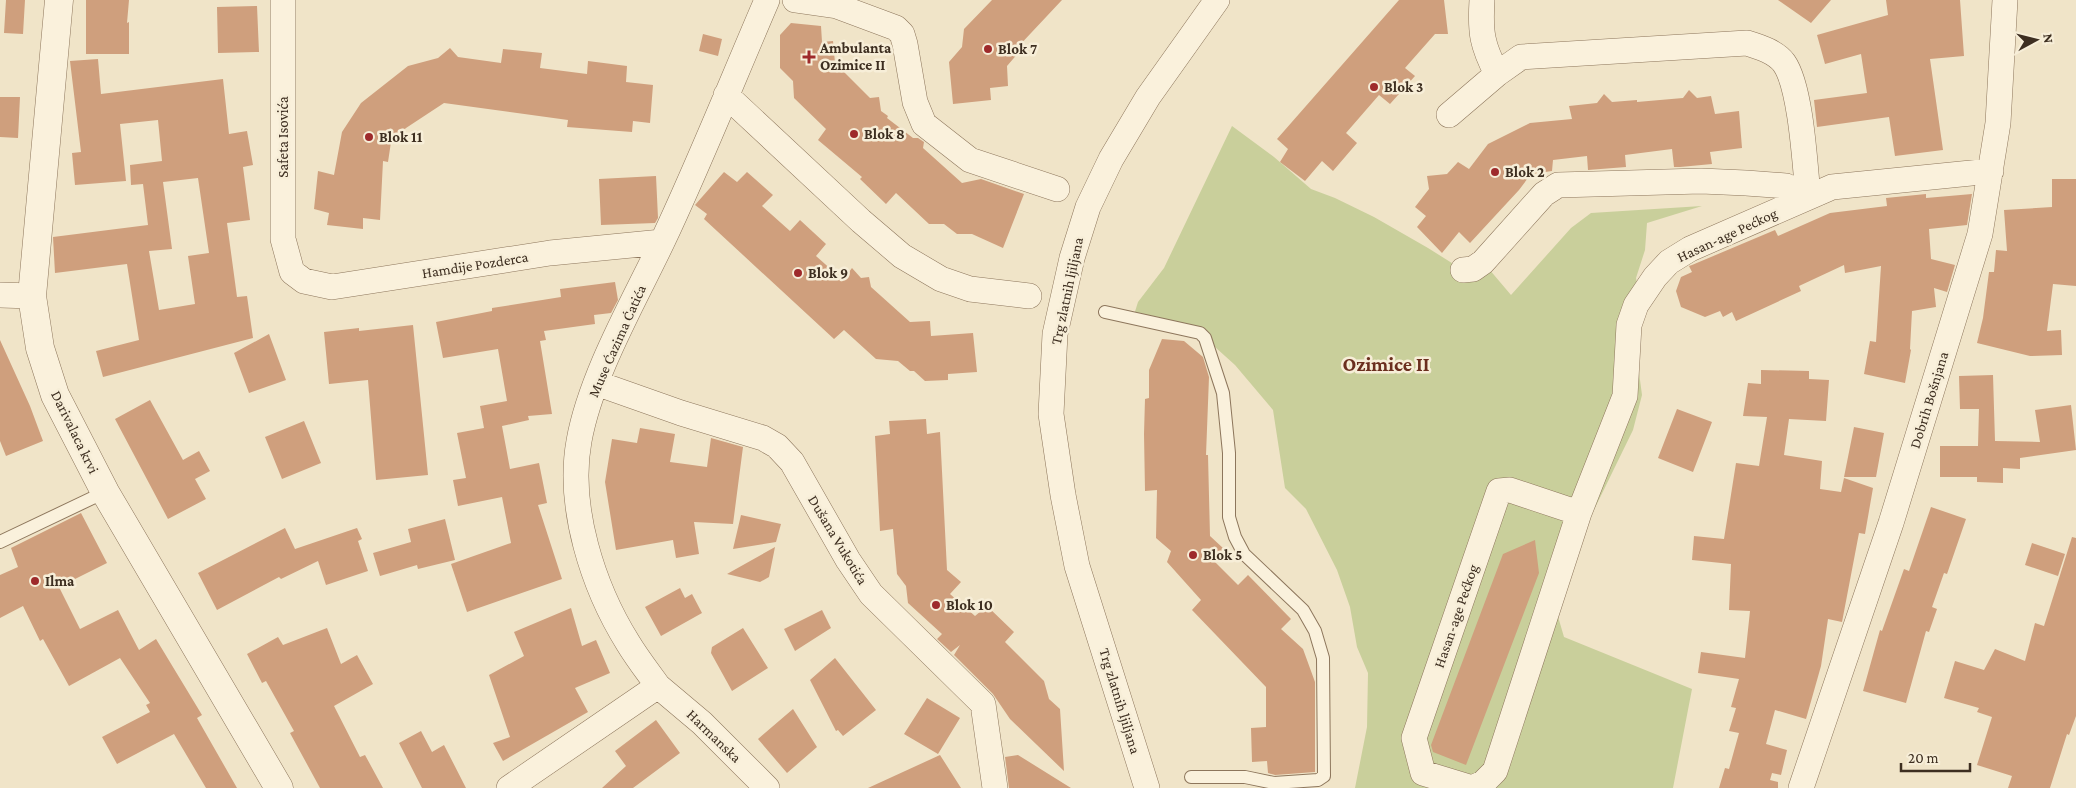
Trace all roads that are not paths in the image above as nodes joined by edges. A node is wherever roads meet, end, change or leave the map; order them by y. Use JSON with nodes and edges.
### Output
{"nodes":[{"id":1,"x":59,"y":0,"type":"edge"},
{"id":2,"x":283,"y":0,"type":"edge"},
{"id":3,"x":766,"y":0,"type":"edge"},
{"id":4,"x":796,"y":0,"type":"edge"},
{"id":5,"x":1217,"y":0,"type":"edge"},
{"id":6,"x":1482,"y":0,"type":"edge"},
{"id":7,"x":2005,"y":0,"type":"edge"},
{"id":8,"x":1498,"y":74,"type":"junction"},
{"id":9,"x":726,"y":95,"type":"junction"},
{"id":10,"x":1449,"y":115,"type":"dead end"},
{"id":11,"x":1992,"y":171,"type":"junction"},
{"id":12,"x":1058,"y":189,"type":"dead end"},
{"id":13,"x":1808,"y":196,"type":"junction"},
{"id":14,"x":662,"y":242,"type":"junction"},
{"id":15,"x":1463,"y":270,"type":"dead end"},
{"id":16,"x":292,"y":272,"type":"joint"},
{"id":17,"x":0,"y":296,"type":"edge"},
{"id":18,"x":32,"y":296,"type":"junction"},
{"id":19,"x":1029,"y":296,"type":"dead end"},
{"id":20,"x":1105,"y":312,"type":"dead end"},
{"id":21,"x":596,"y":383,"type":"junction"},
{"id":22,"x":105,"y":492,"type":"junction"},
{"id":23,"x":1579,"y":513,"type":"junction"},
{"id":24,"x":0,"y":542,"type":"edge"},
{"id":25,"x":658,"y":686,"type":"junction"},
{"id":26,"x":1191,"y":777,"type":"dead end"},
{"id":27,"x":279,"y":788,"type":"edge"},
{"id":28,"x":509,"y":788,"type":"edge"},
{"id":29,"x":767,"y":788,"type":"edge"},
{"id":30,"x":995,"y":788,"type":"edge"},
{"id":31,"x":1148,"y":788,"type":"edge"},
{"id":32,"x":1472,"y":788,"type":"edge"},
{"id":33,"x":1801,"y":788,"type":"edge"}],
"edges":[{"from":1,"to":18,"type":"street","name":"Darivalaca krvi"},
{"from":2,"to":16,"type":"street","name":"Safeta Isovića"},
{"from":3,"to":9,"type":"street","name":"Muse Ćazima Ćatića"},
{"from":4,"to":12,"type":"street"},
{"from":5,"to":31,"type":"street","name":"Trg zlatnih ljiljana"},
{"from":6,"to":8,"type":"street"},
{"from":7,"to":11,"type":"street","name":"Dobrih Bošnjana"},
{"from":8,"to":10,"type":"street"},
{"from":8,"to":13,"type":"street"},
{"from":9,"to":14,"type":"street","name":"Muse Ćazima Ćatića"},
{"from":9,"to":19,"type":"street"},
{"from":11,"to":13,"type":"street","name":"Hasan-age Pećkog"},
{"from":11,"to":33,"type":"street","name":"Dobrih Bošnjana"},
{"from":13,"to":15,"type":"street"},
{"from":13,"to":23,"type":"street","name":"Hasan-age Pećkog"},
{"from":14,"to":16,"type":"street","name":"Hamdije Pozderca"},
{"from":14,"to":21,"type":"street","name":"Muse Ćazima Ćatića"},
{"from":17,"to":18,"type":"street"},
{"from":18,"to":22,"type":"street","name":"Darivalaca krvi"},
{"from":20,"to":26,"type":"lane"},
{"from":21,"to":25,"type":"street","name":"Muse Ćazima Ćatića"},
{"from":21,"to":30,"type":"street","name":"Dušana Vukotića"},
{"from":22,"to":24,"type":"lane"},
{"from":22,"to":27,"type":"street","name":"Darivalaca krvi"},
{"from":23,"to":32,"type":"street","name":"Hasan-age Pećkog"},
{"from":23,"to":32,"type":"street","name":"Hasan-age Pećkog"},
{"from":25,"to":28,"type":"street"},
{"from":25,"to":29,"type":"street","name":"Harmanska"}]}
